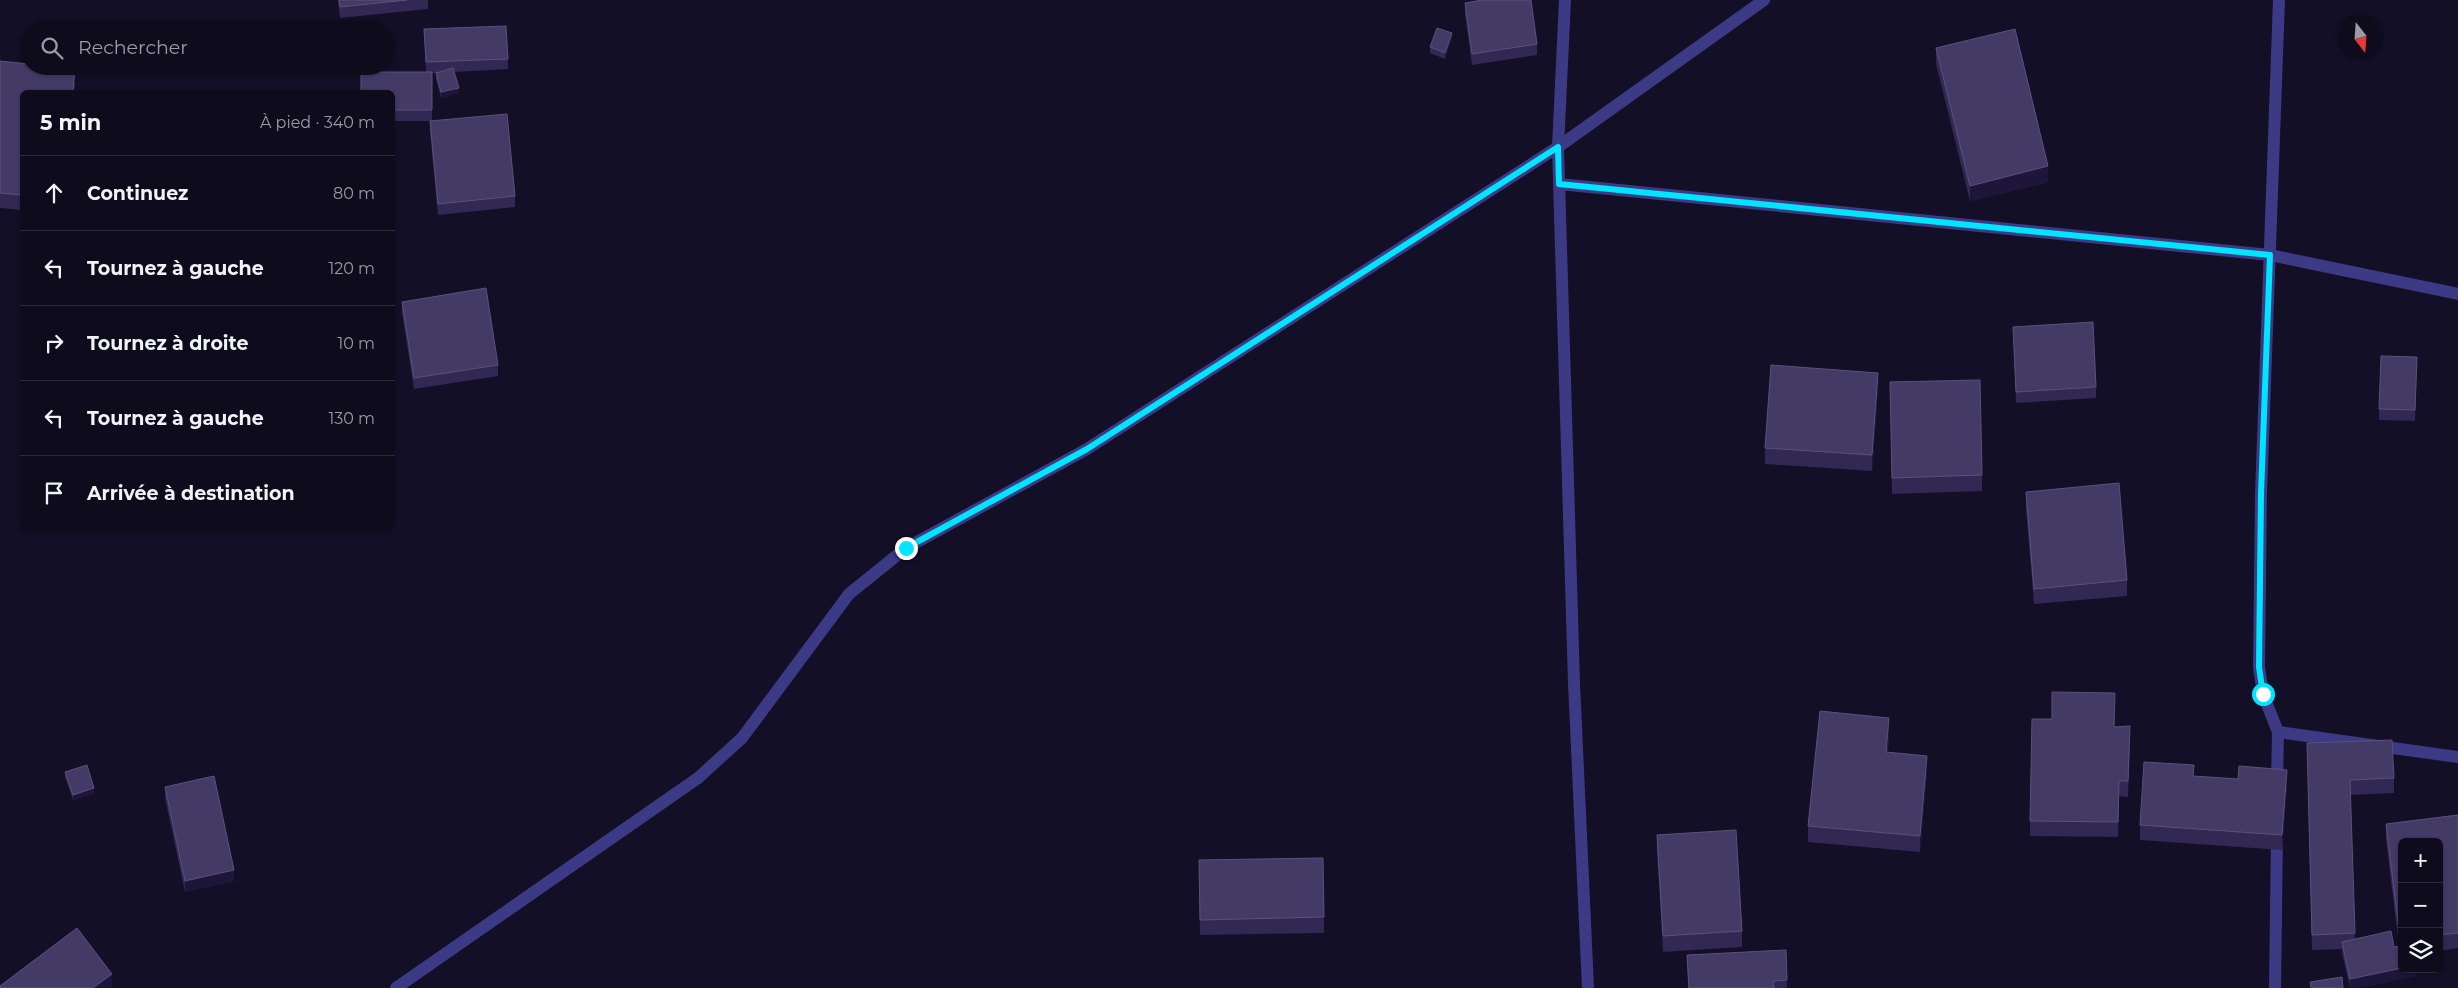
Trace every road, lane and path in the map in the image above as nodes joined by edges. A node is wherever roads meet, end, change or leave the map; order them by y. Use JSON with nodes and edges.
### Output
{"nodes":[{"id":1,"x":1565,"y":0,"type":"edge"},
{"id":2,"x":1764,"y":0,"type":"edge"},
{"id":3,"x":2279,"y":0,"type":"edge"},
{"id":4,"x":1558,"y":147,"type":"junction"},
{"id":5,"x":1559,"y":184,"type":"junction"},
{"id":6,"x":2270,"y":255,"type":"junction"},
{"id":7,"x":2458,"y":294,"type":"edge"},
{"id":8,"x":2278,"y":732,"type":"junction"},
{"id":9,"x":2458,"y":757,"type":"edge"},
{"id":10,"x":2277,"y":801,"type":"edge"},
{"id":11,"x":2277,"y":820,"type":"edge"},
{"id":12,"x":396,"y":988,"type":"edge"},
{"id":13,"x":1588,"y":988,"type":"edge"},
{"id":14,"x":2275,"y":988,"type":"edge"}],
"edges":[{"from":1,"to":4,"type":"street"},
{"from":2,"to":4,"type":"street"},
{"from":3,"to":6,"type":"street"},
{"from":4,"to":5,"type":"street"},
{"from":4,"to":12,"type":"street"},
{"from":5,"to":6,"type":"street"},
{"from":5,"to":13,"type":"street"},
{"from":6,"to":7,"type":"street"},
{"from":6,"to":8,"type":"street"},
{"from":8,"to":9,"type":"street"},
{"from":8,"to":10,"type":"street"},
{"from":11,"to":14,"type":"street"}]}
